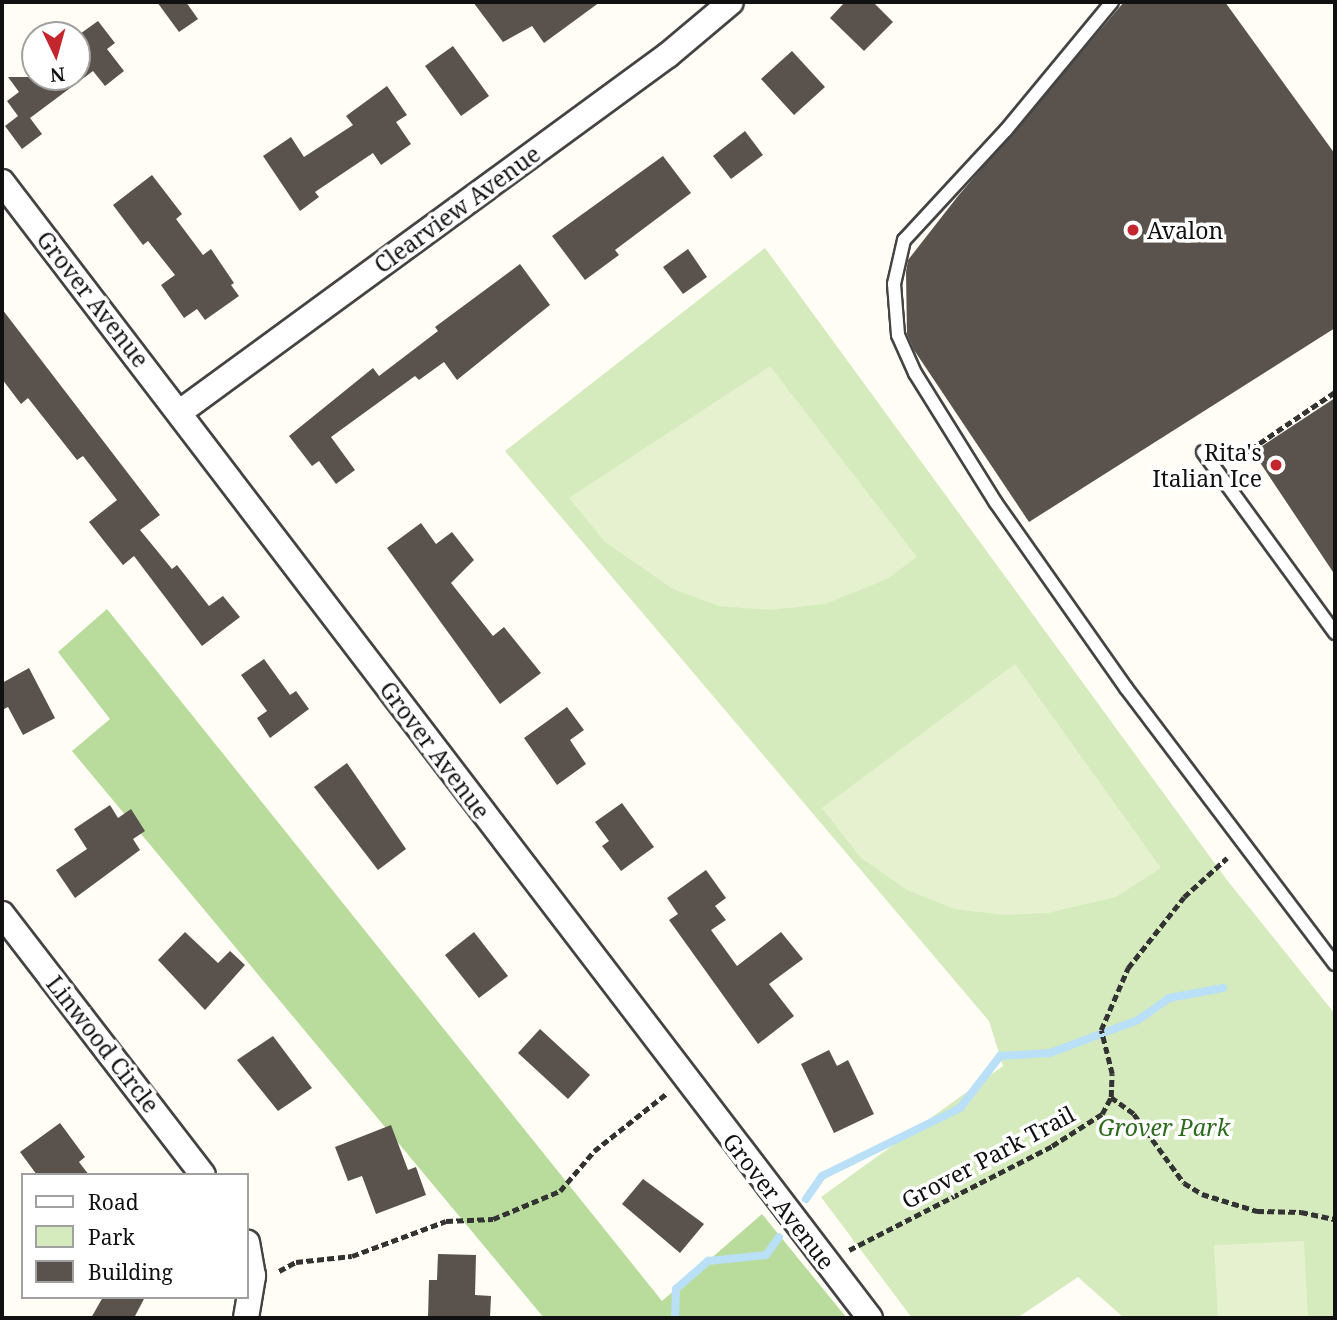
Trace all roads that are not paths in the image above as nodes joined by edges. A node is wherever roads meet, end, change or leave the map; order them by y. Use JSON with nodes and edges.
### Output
{"nodes":[{"id":1,"x":731,"y":2,"type":"edge"},
{"id":2,"x":1112,"y":2,"type":"edge"},
{"id":3,"x":2,"y":182,"type":"edge"},
{"id":4,"x":180,"y":412,"type":"junction"},
{"id":5,"x":1203,"y":452,"type":"dead end"},
{"id":6,"x":1335,"y":632,"type":"edge"},
{"id":7,"x":2,"y":914,"type":"edge"},
{"id":8,"x":1335,"y":964,"type":"edge"},
{"id":9,"x":201,"y":1173,"type":"edge"},
{"id":10,"x":248,"y":1248,"type":"edge"},
{"id":11,"x":246,"y":1318,"type":"edge"},
{"id":12,"x":870,"y":1318,"type":"edge"}],
"edges":[{"from":1,"to":4,"type":"street","name":"Clearview Avenue"},
{"from":2,"to":8,"type":"lane"},
{"from":3,"to":4,"type":"street","name":"Grover Avenue"},
{"from":4,"to":12,"type":"street","name":"Grover Avenue"},
{"from":5,"to":6,"type":"lane"},
{"from":7,"to":9,"type":"street","name":"Linwood Circle"},
{"from":10,"to":11,"type":"street"}]}
